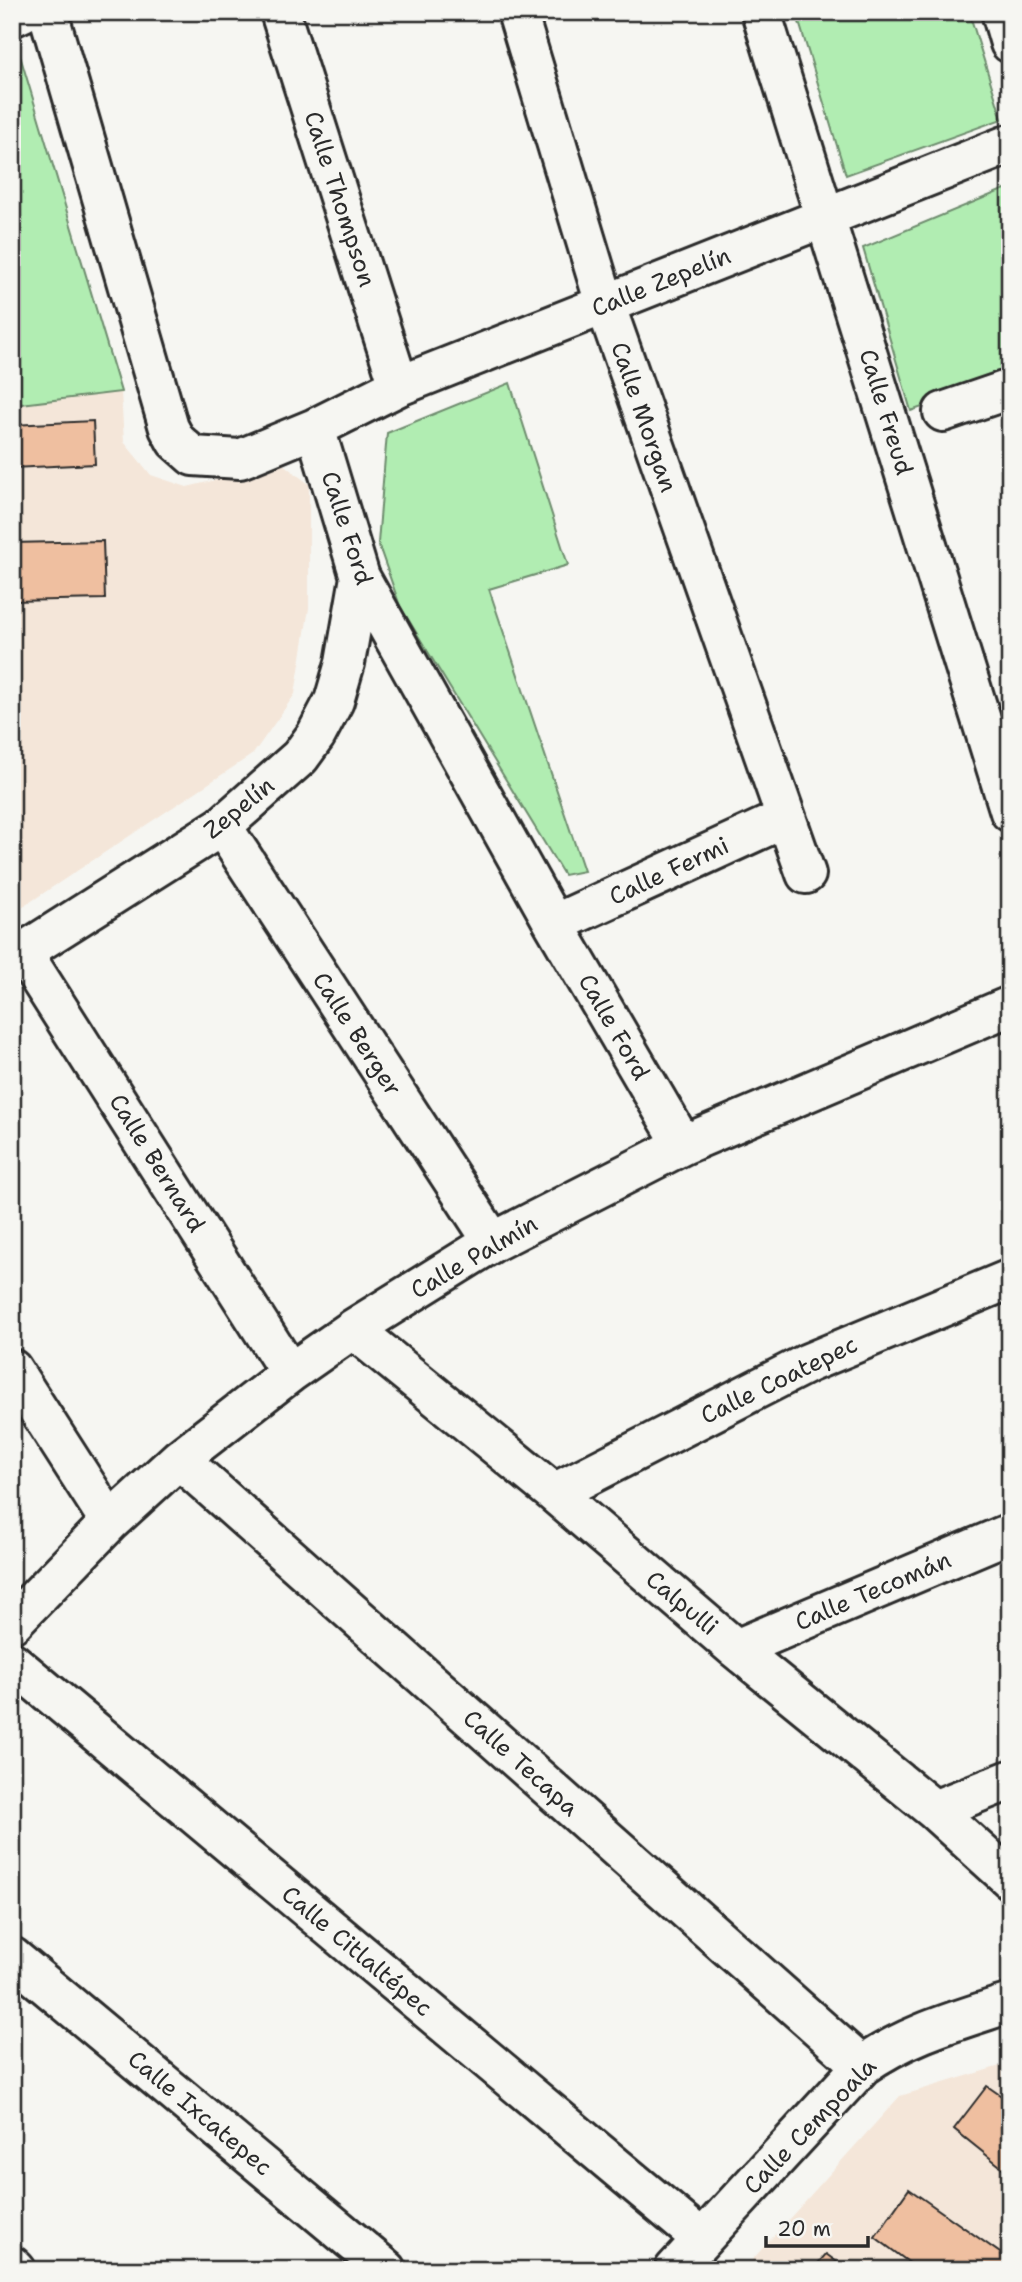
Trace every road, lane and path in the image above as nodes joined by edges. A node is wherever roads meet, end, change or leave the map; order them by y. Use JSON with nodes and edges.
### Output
{"nodes":[{"id":1,"x":23,"y":12,"type":"edge"},
{"id":2,"x":48,"y":12,"type":"edge"},
{"id":3,"x":280,"y":12,"type":"edge"},
{"id":4,"x":517,"y":12,"type":"edge"},
{"id":5,"x":761,"y":12,"type":"edge"},
{"id":6,"x":1001,"y":12,"type":"edge"},
{"id":7,"x":12,"y":17,"type":"edge"},
{"id":8,"x":1010,"y":43,"type":"edge"},
{"id":9,"x":1010,"y":144,"type":"edge"},
{"id":10,"x":824,"y":217,"type":"junction"},
{"id":11,"x":605,"y":304,"type":"junction"},
{"id":12,"x":399,"y":386,"type":"junction"},
{"id":13,"x":1010,"y":390,"type":"edge"},
{"id":14,"x":943,"y":412,"type":"dead end"},
{"id":15,"x":315,"y":428,"type":"junction"},
{"id":16,"x":360,"y":577,"type":"junction"},
{"id":17,"x":998,"y":729,"type":"edge"},
{"id":18,"x":1010,"y":812,"type":"edge"},
{"id":19,"x":785,"y":818,"type":"junction"},
{"id":20,"x":222,"y":826,"type":"junction"},
{"id":21,"x":806,"y":874,"type":"dead end"},
{"id":22,"x":554,"y":924,"type":"junction"},
{"id":23,"x":18,"y":956,"type":"edge"},
{"id":24,"x":1010,"y":1006,"type":"edge"},
{"id":25,"x":683,"y":1146,"type":"junction"},
{"id":26,"x":493,"y":1242,"type":"junction"},
{"id":27,"x":1010,"y":1279,"type":"edge"},
{"id":28,"x":353,"y":1329,"type":"junction"},
{"id":29,"x":12,"y":1369,"type":"edge"},
{"id":30,"x":290,"y":1373,"type":"junction"},
{"id":31,"x":179,"y":1459,"type":"junction"},
{"id":32,"x":554,"y":1493,"type":"junction"},
{"id":33,"x":110,"y":1522,"type":"junction"},
{"id":34,"x":1010,"y":1533,"type":"edge"},
{"id":35,"x":12,"y":1623,"type":"edge"},
{"id":36,"x":736,"y":1649,"type":"junction"},
{"id":37,"x":12,"y":1662,"type":"edge"},
{"id":38,"x":1010,"y":1780,"type":"edge"},
{"id":39,"x":934,"y":1810,"type":"junction"},
{"id":40,"x":1010,"y":1879,"type":"edge"},
{"id":41,"x":12,"y":1957,"type":"edge"},
{"id":42,"x":1010,"y":2003,"type":"edge"},
{"id":43,"x":862,"y":2066,"type":"junction"},
{"id":44,"x":702,"y":2239,"type":"junction"},
{"id":45,"x":387,"y":2270,"type":"edge"},
{"id":46,"x":674,"y":2270,"type":"edge"}],
"edges":[{"from":1,"to":7,"type":"street"},
{"from":2,"to":15,"type":"street"},
{"from":3,"to":12,"type":"street","name":"Calle Thompson"},
{"from":4,"to":11,"type":"street","name":"Calle Morgan"},
{"from":5,"to":10,"type":"street","name":"Calle Freud"},
{"from":6,"to":8,"type":"street"},
{"from":9,"to":10,"type":"street","name":"Calle Zepelín"},
{"from":10,"to":11,"type":"street","name":"Calle Zepelín"},
{"from":10,"to":17,"type":"street","name":"Calle Freud"},
{"from":11,"to":12,"type":"street","name":"Calle Zepelín"},
{"from":11,"to":19,"type":"street","name":"Calle Morgan"},
{"from":12,"to":15,"type":"street","name":"Calle Zepelín"},
{"from":13,"to":14,"type":"street"},
{"from":15,"to":16,"type":"street","name":"Calle Ford"},
{"from":16,"to":20,"type":"street","name":"Zepelín"},
{"from":16,"to":22,"type":"street","name":"Calle Ford"},
{"from":17,"to":18,"type":"street","name":"Calle Freud"},
{"from":19,"to":21,"type":"street","name":"Calle Morgan"},
{"from":19,"to":22,"type":"street","name":"Calle Fermi"},
{"from":20,"to":23,"type":"street","name":"Zepelín"},
{"from":20,"to":26,"type":"street","name":"Calle Berger"},
{"from":22,"to":25,"type":"street","name":"Calle Ford"},
{"from":23,"to":30,"type":"street","name":"Calle Bernard"},
{"from":24,"to":25,"type":"street","name":"Calle Palmín"},
{"from":25,"to":26,"type":"street","name":"Calle Palmín"},
{"from":26,"to":28,"type":"street","name":"Calle Palmín"},
{"from":27,"to":32,"type":"street","name":"Calle Coatepec"},
{"from":28,"to":30,"type":"street","name":"Calle Palmín"},
{"from":28,"to":32,"type":"street","name":"Calpulli"},
{"from":29,"to":33,"type":"street"},
{"from":30,"to":31,"type":"street","name":"Calle Palmín"},
{"from":31,"to":33,"type":"street","name":"Calle Palmín"},
{"from":31,"to":43,"type":"street","name":"Calle Tecapa"},
{"from":32,"to":36,"type":"street","name":"Calpulli"},
{"from":33,"to":35,"type":"street","name":"Calle Palmín"},
{"from":34,"to":36,"type":"street","name":"Calle Tecomán"},
{"from":36,"to":39,"type":"street","name":"Calpulli"},
{"from":37,"to":44,"type":"street","name":"Calle Citlaltépec"},
{"from":38,"to":39,"type":"street"},
{"from":39,"to":40,"type":"street","name":"Calpulli"},
{"from":41,"to":45,"type":"street","name":"Calle Ixcatepec"},
{"from":42,"to":43,"type":"street","name":"Calle Cempoala"},
{"from":43,"to":44,"type":"street","name":"Calle Cempoala"},
{"from":44,"to":46,"type":"street","name":"Calle Cempoala"}]}
